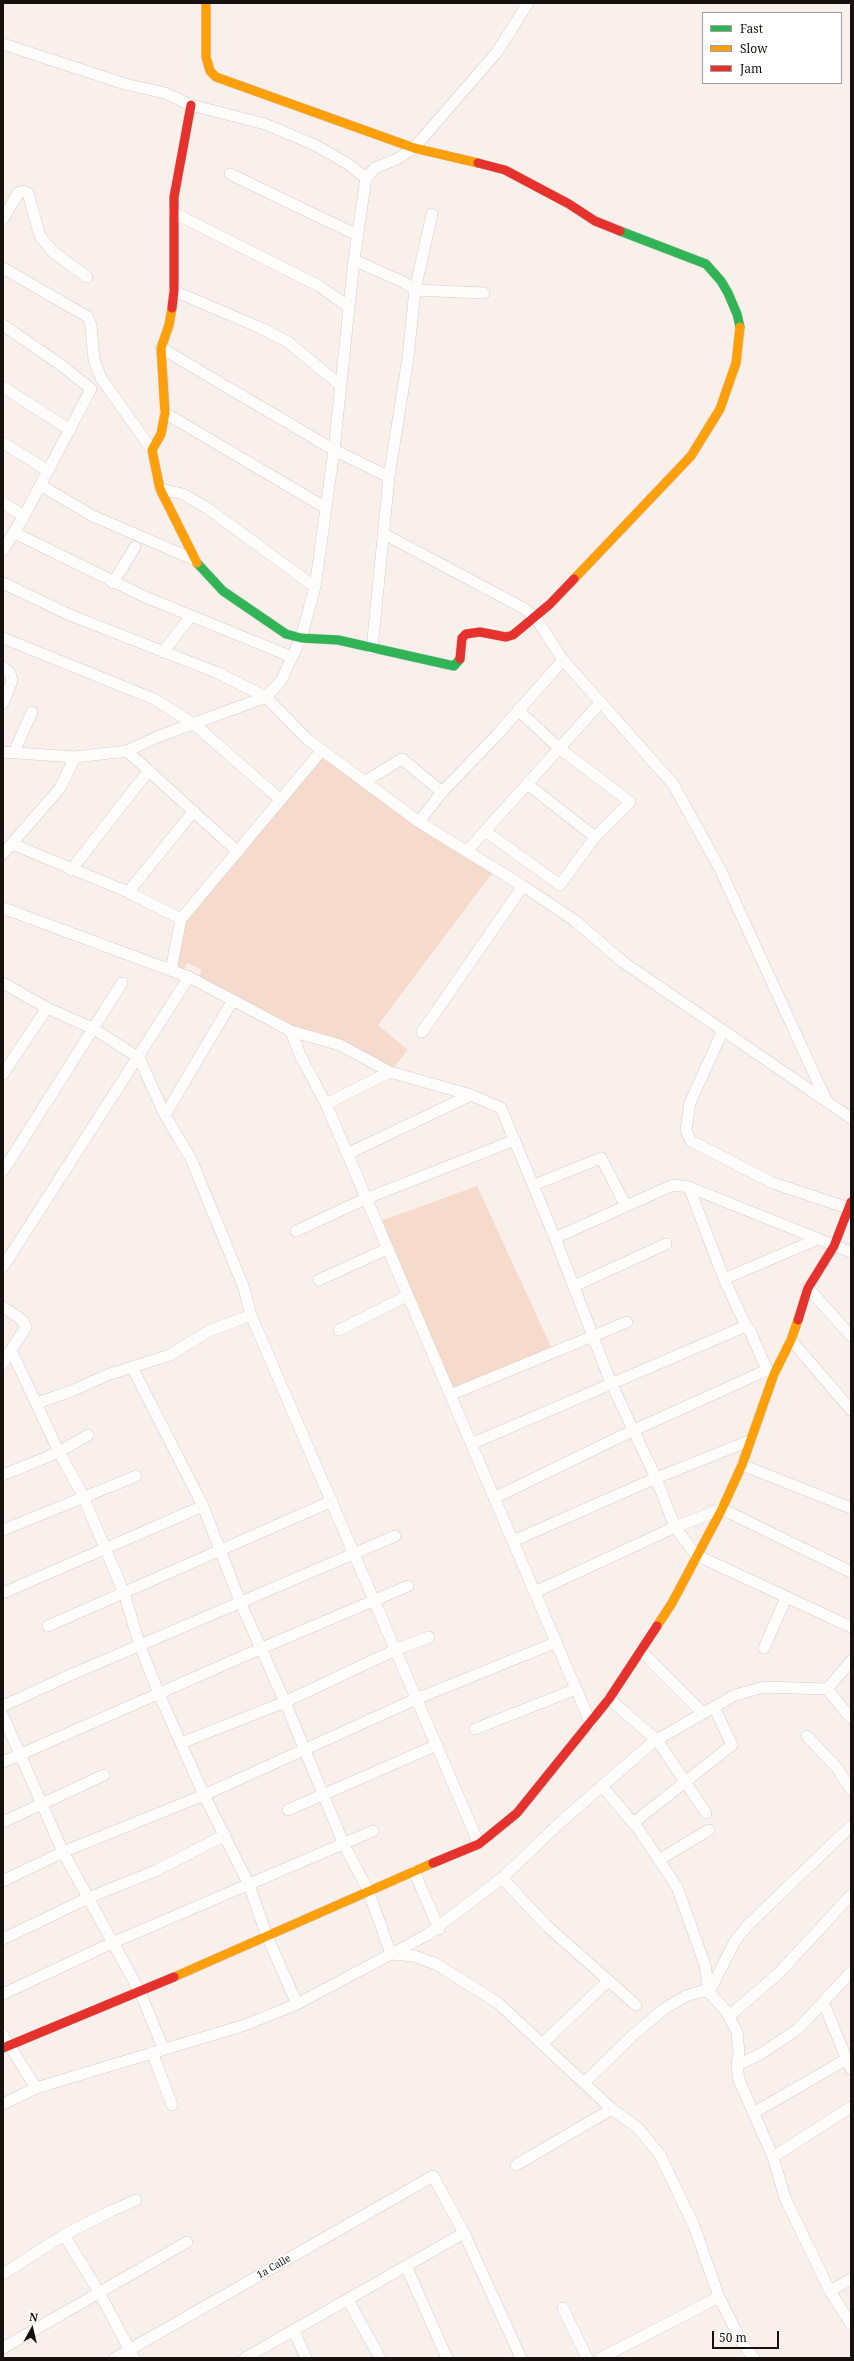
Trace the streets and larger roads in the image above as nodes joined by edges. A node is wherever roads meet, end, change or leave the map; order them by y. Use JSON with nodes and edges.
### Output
{"nodes":[{"id":1,"x":206,"y":3,"type":"edge"},
{"id":2,"x":528,"y":3,"type":"edge"},
{"id":3,"x":3,"y":44,"type":"edge"},
{"id":4,"x":191,"y":105,"type":"junction"},
{"id":5,"x":414,"y":148,"type":"junction"},
{"id":6,"x":230,"y":174,"type":"dead end"},
{"id":7,"x":366,"y":178,"type":"junction"},
{"id":8,"x":174,"y":213,"type":"junction"},
{"id":9,"x":432,"y":214,"type":"dead end"},
{"id":10,"x":3,"y":219,"type":"edge"},
{"id":11,"x":357,"y":235,"type":"junction"},
{"id":12,"x":354,"y":260,"type":"junction"},
{"id":13,"x":3,"y":268,"type":"edge"},
{"id":14,"x":87,"y":277,"type":"dead end"},
{"id":15,"x":415,"y":290,"type":"junction"},
{"id":16,"x":174,"y":291,"type":"junction"},
{"id":17,"x":484,"y":293,"type":"dead end"},
{"id":18,"x":349,"y":307,"type":"junction"},
{"id":19,"x":3,"y":325,"type":"edge"},
{"id":20,"x":161,"y":348,"type":"junction"},
{"id":21,"x":340,"y":386,"type":"junction"},
{"id":22,"x":3,"y":387,"type":"edge"},
{"id":23,"x":165,"y":414,"type":"junction"},
{"id":24,"x":70,"y":430,"type":"junction"},
{"id":25,"x":3,"y":444,"type":"edge"},
{"id":26,"x":152,"y":450,"type":"junction"},
{"id":27,"x":334,"y":450,"type":"junction"},
{"id":28,"x":47,"y":470,"type":"junction"},
{"id":29,"x":389,"y":477,"type":"junction"},
{"id":30,"x":40,"y":484,"type":"junction"},
{"id":31,"x":160,"y":490,"type":"junction"},
{"id":32,"x":3,"y":503,"type":"edge"},
{"id":33,"x":326,"y":508,"type":"junction"},
{"id":34,"x":24,"y":516,"type":"junction"},
{"id":35,"x":14,"y":533,"type":"junction"},
{"id":36,"x":384,"y":534,"type":"junction"},
{"id":37,"x":135,"y":547,"type":"dead end"},
{"id":38,"x":3,"y":550,"type":"edge"},
{"id":39,"x":195,"y":560,"type":"junction"},
{"id":40,"x":3,"y":583,"type":"edge"},
{"id":41,"x":113,"y":583,"type":"junction"},
{"id":42,"x":316,"y":586,"type":"junction"},
{"id":43,"x":191,"y":616,"type":"junction"},
{"id":44,"x":535,"y":617,"type":"junction"},
{"id":45,"x":3,"y":638,"type":"edge"},
{"id":46,"x":301,"y":638,"type":"junction"},
{"id":47,"x":372,"y":649,"type":"junction"},
{"id":48,"x":164,"y":652,"type":"junction"},
{"id":49,"x":292,"y":657,"type":"junction"},
{"id":50,"x":563,"y":660,"type":"junction"},
{"id":51,"x":3,"y":667,"type":"edge"},
{"id":52,"x":266,"y":697,"type":"junction"},
{"id":53,"x":3,"y":703,"type":"edge"},
{"id":54,"x":600,"y":703,"type":"junction"},
{"id":55,"x":518,"y":710,"type":"junction"},
{"id":56,"x":32,"y":712,"type":"dead end"},
{"id":57,"x":194,"y":724,"type":"junction"},
{"id":58,"x":560,"y":748,"type":"junction"},
{"id":59,"x":322,"y":750,"type":"junction"},
{"id":60,"x":127,"y":751,"type":"junction"},
{"id":61,"x":8,"y":752,"type":"edge"},
{"id":62,"x":75,"y":757,"type":"junction"},
{"id":63,"x":149,"y":770,"type":"junction"},
{"id":64,"x":364,"y":782,"type":"junction"},
{"id":65,"x":528,"y":784,"type":"junction"},
{"id":66,"x":442,"y":792,"type":"junction"},
{"id":67,"x":281,"y":800,"type":"junction"},
{"id":68,"x":194,"y":811,"type":"junction"},
{"id":69,"x":419,"y":822,"type":"junction"},
{"id":70,"x":485,"y":831,"type":"junction"},
{"id":71,"x":595,"y":837,"type":"junction"},
{"id":72,"x":12,"y":844,"type":"junction"},
{"id":73,"x":467,"y":851,"type":"junction"},
{"id":74,"x":238,"y":852,"type":"junction"},
{"id":75,"x":3,"y":854,"type":"edge"},
{"id":76,"x":71,"y":870,"type":"junction"},
{"id":77,"x":523,"y":886,"type":"junction"},
{"id":78,"x":128,"y":892,"type":"junction"},
{"id":79,"x":3,"y":908,"type":"edge"},
{"id":80,"x":181,"y":919,"type":"junction"},
{"id":81,"x":171,"y":970,"type":"junction"},
{"id":82,"x":189,"y":977,"type":"junction"},
{"id":83,"x":3,"y":983,"type":"edge"},
{"id":84,"x":122,"y":983,"type":"dead end"},
{"id":85,"x":233,"y":1000,"type":"junction"},
{"id":86,"x":47,"y":1008,"type":"junction"},
{"id":87,"x":94,"y":1029,"type":"junction"},
{"id":88,"x":723,"y":1030,"type":"junction"},
{"id":89,"x":290,"y":1031,"type":"junction"},
{"id":90,"x":422,"y":1032,"type":"dead end"},
{"id":91,"x":139,"y":1058,"type":"junction"},
{"id":92,"x":390,"y":1072,"type":"junction"},
{"id":93,"x":3,"y":1074,"type":"edge"},
{"id":94,"x":471,"y":1095,"type":"junction"},
{"id":95,"x":827,"y":1102,"type":"junction"},
{"id":96,"x":326,"y":1104,"type":"junction"},
{"id":97,"x":165,"y":1115,"type":"junction"},
{"id":98,"x":851,"y":1118,"type":"edge"},
{"id":99,"x":515,"y":1140,"type":"junction"},
{"id":100,"x":347,"y":1154,"type":"junction"},
{"id":101,"x":3,"y":1171,"type":"edge"},
{"id":102,"x":534,"y":1185,"type":"junction"},
{"id":103,"x":689,"y":1187,"type":"junction"},
{"id":104,"x":365,"y":1199,"type":"junction"},
{"id":105,"x":850,"y":1205,"type":"edge"},
{"id":106,"x":626,"y":1206,"type":"junction"},
{"id":107,"x":296,"y":1231,"type":"dead end"},
{"id":108,"x":555,"y":1238,"type":"junction"},
{"id":109,"x":818,"y":1239,"type":"junction"},
{"id":110,"x":666,"y":1244,"type":"dead end"},
{"id":111,"x":834,"y":1246,"type":"junction"},
{"id":112,"x":387,"y":1249,"type":"junction"},
{"id":113,"x":849,"y":1253,"type":"edge"},
{"id":114,"x":3,"y":1267,"type":"edge"},
{"id":115,"x":724,"y":1279,"type":"junction"},
{"id":116,"x":319,"y":1280,"type":"dead end"},
{"id":117,"x":574,"y":1286,"type":"junction"},
{"id":118,"x":808,"y":1288,"type":"junction"},
{"id":119,"x":407,"y":1296,"type":"junction"},
{"id":120,"x":3,"y":1307,"type":"edge"},
{"id":121,"x":251,"y":1315,"type":"junction"},
{"id":122,"x":628,"y":1322,"type":"dead end"},
{"id":123,"x":746,"y":1326,"type":"junction"},
{"id":124,"x":339,"y":1330,"type":"dead end"},
{"id":125,"x":593,"y":1334,"type":"junction"},
{"id":126,"x":851,"y":1336,"type":"edge"},
{"id":127,"x":791,"y":1340,"type":"junction"},
{"id":128,"x":11,"y":1350,"type":"junction"},
{"id":129,"x":3,"y":1364,"type":"edge"},
{"id":130,"x":132,"y":1367,"type":"junction"},
{"id":131,"x":770,"y":1372,"type":"junction"},
{"id":132,"x":610,"y":1383,"type":"junction"},
{"id":133,"x":450,"y":1396,"type":"junction"},
{"id":134,"x":37,"y":1402,"type":"junction"},
{"id":135,"x":851,"y":1410,"type":"edge"},
{"id":136,"x":632,"y":1431,"type":"junction"},
{"id":137,"x":88,"y":1435,"type":"dead end"},
{"id":138,"x":749,"y":1441,"type":"junction"},
{"id":139,"x":471,"y":1444,"type":"junction"},
{"id":140,"x":59,"y":1452,"type":"junction"},
{"id":141,"x":742,"y":1465,"type":"junction"},
{"id":142,"x":3,"y":1475,"type":"edge"},
{"id":143,"x":136,"y":1476,"type":"dead end"},
{"id":144,"x":656,"y":1478,"type":"junction"},
{"id":145,"x":83,"y":1496,"type":"junction"},
{"id":146,"x":494,"y":1498,"type":"junction"},
{"id":147,"x":332,"y":1501,"type":"junction"},
{"id":148,"x":203,"y":1506,"type":"junction"},
{"id":149,"x":851,"y":1508,"type":"edge"},
{"id":150,"x":722,"y":1510,"type":"junction"},
{"id":151,"x":675,"y":1527,"type":"junction"},
{"id":152,"x":3,"y":1530,"type":"edge"},
{"id":153,"x":395,"y":1536,"type":"dead end"},
{"id":154,"x":513,"y":1541,"type":"junction"},
{"id":155,"x":105,"y":1549,"type":"junction"},
{"id":156,"x":219,"y":1552,"type":"junction"},
{"id":157,"x":354,"y":1555,"type":"junction"},
{"id":158,"x":696,"y":1555,"type":"junction"},
{"id":159,"x":851,"y":1572,"type":"edge"},
{"id":160,"x":408,"y":1586,"type":"dead end"},
{"id":161,"x":535,"y":1592,"type":"junction"},
{"id":162,"x":3,"y":1593,"type":"edge"},
{"id":163,"x":124,"y":1593,"type":"junction"},
{"id":164,"x":786,"y":1598,"type":"junction"},
{"id":165,"x":374,"y":1600,"type":"junction"},
{"id":166,"x":241,"y":1604,"type":"junction"},
{"id":167,"x":48,"y":1626,"type":"dead end"},
{"id":168,"x":851,"y":1627,"type":"edge"},
{"id":169,"x":429,"y":1636,"type":"dead end"},
{"id":170,"x":556,"y":1642,"type":"junction"},
{"id":171,"x":140,"y":1646,"type":"junction"},
{"id":172,"x":262,"y":1648,"type":"junction"},
{"id":173,"x":764,"y":1648,"type":"dead end"},
{"id":174,"x":395,"y":1650,"type":"junction"},
{"id":175,"x":642,"y":1652,"type":"junction"},
{"id":176,"x":851,"y":1661,"type":"edge"},
{"id":177,"x":576,"y":1689,"type":"junction"},
{"id":178,"x":827,"y":1689,"type":"junction"},
{"id":179,"x":159,"y":1694,"type":"junction"},
{"id":180,"x":416,"y":1699,"type":"junction"},
{"id":181,"x":609,"y":1699,"type":"junction"},
{"id":182,"x":285,"y":1702,"type":"junction"},
{"id":183,"x":3,"y":1706,"type":"edge"},
{"id":184,"x":714,"y":1707,"type":"junction"},
{"id":185,"x":702,"y":1712,"type":"junction"},
{"id":186,"x":3,"y":1716,"type":"edge"},
{"id":187,"x":851,"y":1718,"type":"edge"},
{"id":188,"x":590,"y":1724,"type":"junction"},
{"id":189,"x":475,"y":1729,"type":"dead end"},
{"id":190,"x":807,"y":1736,"type":"dead end"},
{"id":191,"x":657,"y":1740,"type":"junction"},
{"id":192,"x":181,"y":1743,"type":"junction"},
{"id":193,"x":437,"y":1744,"type":"junction"},
{"id":194,"x":305,"y":1750,"type":"junction"},
{"id":195,"x":19,"y":1754,"type":"junction"},
{"id":196,"x":3,"y":1762,"type":"edge"},
{"id":197,"x":104,"y":1776,"type":"dead end"},
{"id":198,"x":685,"y":1782,"type":"junction"},
{"id":199,"x":602,"y":1786,"type":"junction"},
{"id":200,"x":851,"y":1790,"type":"edge"},
{"id":201,"x":324,"y":1794,"type":"junction"},
{"id":202,"x":204,"y":1795,"type":"junction"},
{"id":203,"x":41,"y":1803,"type":"junction"},
{"id":204,"x":288,"y":1810,"type":"dead end"},
{"id":205,"x":706,"y":1813,"type":"dead end"},
{"id":206,"x":3,"y":1822,"type":"edge"},
{"id":207,"x":633,"y":1823,"type":"junction"},
{"id":208,"x":851,"y":1826,"type":"edge"},
{"id":209,"x":709,"y":1830,"type":"dead end"},
{"id":210,"x":373,"y":1831,"type":"dead end"},
{"id":211,"x":225,"y":1835,"type":"junction"},
{"id":212,"x":479,"y":1844,"type":"junction"},
{"id":213,"x":344,"y":1845,"type":"junction"},
{"id":214,"x":63,"y":1852,"type":"junction"},
{"id":215,"x":660,"y":1859,"type":"junction"},
{"id":216,"x":414,"y":1871,"type":"junction"},
{"id":217,"x":502,"y":1878,"type":"junction"},
{"id":218,"x":3,"y":1881,"type":"edge"},
{"id":219,"x":249,"y":1885,"type":"junction"},
{"id":220,"x":368,"y":1890,"type":"junction"},
{"id":221,"x":851,"y":1895,"type":"edge"},
{"id":222,"x":88,"y":1898,"type":"junction"},
{"id":223,"x":439,"y":1928,"type":"junction"},
{"id":224,"x":267,"y":1936,"type":"junction"},
{"id":225,"x":3,"y":1939,"type":"edge"},
{"id":226,"x":112,"y":1943,"type":"junction"},
{"id":227,"x":391,"y":1954,"type":"junction"},
{"id":228,"x":851,"y":1972,"type":"edge"},
{"id":229,"x":608,"y":1981,"type":"junction"},
{"id":230,"x":140,"y":1992,"type":"junction"},
{"id":231,"x":709,"y":1992,"type":"junction"},
{"id":232,"x":3,"y":1994,"type":"edge"},
{"id":233,"x":823,"y":2002,"type":"junction"},
{"id":234,"x":297,"y":2004,"type":"junction"},
{"id":235,"x":636,"y":2005,"type":"dead end"},
{"id":236,"x":729,"y":2016,"type":"junction"},
{"id":237,"x":3,"y":2035,"type":"edge"},
{"id":238,"x":542,"y":2044,"type":"junction"},
{"id":239,"x":6,"y":2046,"type":"edge"},
{"id":240,"x":163,"y":2048,"type":"junction"},
{"id":241,"x":152,"y":2052,"type":"junction"},
{"id":242,"x":736,"y":2065,"type":"junction"},
{"id":243,"x":848,"y":2065,"type":"edge"},
{"id":244,"x":584,"y":2083,"type":"junction"},
{"id":245,"x":36,"y":2088,"type":"junction"},
{"id":246,"x":3,"y":2104,"type":"edge"},
{"id":247,"x":172,"y":2105,"type":"dead end"},
{"id":248,"x":851,"y":2107,"type":"edge"},
{"id":249,"x":612,"y":2109,"type":"junction"},
{"id":250,"x":754,"y":2112,"type":"junction"},
{"id":251,"x":773,"y":2157,"type":"junction"},
{"id":252,"x":516,"y":2165,"type":"dead end"},
{"id":253,"x":136,"y":2200,"type":"dead end"},
{"id":254,"x":464,"y":2233,"type":"junction"},
{"id":255,"x":64,"y":2235,"type":"junction"},
{"id":256,"x":187,"y":2242,"type":"dead end"},
{"id":257,"x":406,"y":2266,"type":"junction"},
{"id":258,"x":3,"y":2274,"type":"edge"},
{"id":259,"x":851,"y":2279,"type":"edge"},
{"id":260,"x":830,"y":2291,"type":"junction"},
{"id":261,"x":99,"y":2292,"type":"junction"},
{"id":262,"x":719,"y":2297,"type":"junction"},
{"id":263,"x":348,"y":2300,"type":"junction"},
{"id":264,"x":564,"y":2308,"type":"dead end"},
{"id":265,"x":851,"y":2324,"type":"edge"},
{"id":266,"x":294,"y":2331,"type":"junction"},
{"id":267,"x":3,"y":2348,"type":"edge"},
{"id":268,"x":132,"y":2354,"type":"edge"},
{"id":269,"x":115,"y":2358,"type":"edge"},
{"id":270,"x":245,"y":2358,"type":"edge"},
{"id":271,"x":306,"y":2358,"type":"edge"},
{"id":272,"x":380,"y":2358,"type":"edge"},
{"id":273,"x":447,"y":2358,"type":"edge"},
{"id":274,"x":521,"y":2358,"type":"edge"},
{"id":275,"x":587,"y":2358,"type":"edge"},
{"id":276,"x":601,"y":2358,"type":"edge"},
{"id":277,"x":754,"y":2358,"type":"edge"}],
"edges":[{"from":1,"to":5,"type":"street"},
{"from":2,"to":5,"type":"street"},
{"from":3,"to":4,"type":"street"},
{"from":4,"to":7,"type":"street"},
{"from":4,"to":8,"type":"street"},
{"from":5,"to":7,"type":"street"},
{"from":5,"to":44,"type":"street"},
{"from":6,"to":11,"type":"street"},
{"from":7,"to":11,"type":"street"},
{"from":8,"to":16,"type":"street"},
{"from":8,"to":18,"type":"street"},
{"from":9,"to":15,"type":"street"},
{"from":10,"to":14,"type":"street"},
{"from":11,"to":12,"type":"street"},
{"from":12,"to":15,"type":"street"},
{"from":12,"to":18,"type":"street"},
{"from":13,"to":26,"type":"street"},
{"from":15,"to":17,"type":"street"},
{"from":15,"to":29,"type":"street"},
{"from":16,"to":20,"type":"street"},
{"from":16,"to":21,"type":"street"},
{"from":18,"to":21,"type":"street"},
{"from":19,"to":24,"type":"street"},
{"from":20,"to":23,"type":"street"},
{"from":20,"to":27,"type":"street"},
{"from":21,"to":27,"type":"street"},
{"from":22,"to":24,"type":"street"},
{"from":23,"to":26,"type":"street"},
{"from":23,"to":33,"type":"street"},
{"from":24,"to":28,"type":"street"},
{"from":25,"to":28,"type":"street"},
{"from":26,"to":31,"type":"street"},
{"from":27,"to":29,"type":"street"},
{"from":27,"to":33,"type":"street"},
{"from":28,"to":30,"type":"street"},
{"from":29,"to":36,"type":"street"},
{"from":30,"to":34,"type":"street"},
{"from":30,"to":39,"type":"street"},
{"from":31,"to":39,"type":"street"},
{"from":31,"to":42,"type":"street"},
{"from":32,"to":34,"type":"street"},
{"from":33,"to":42,"type":"street"},
{"from":34,"to":35,"type":"street"},
{"from":35,"to":38,"type":"street"},
{"from":35,"to":41,"type":"street"},
{"from":36,"to":44,"type":"street"},
{"from":36,"to":47,"type":"street"},
{"from":37,"to":41,"type":"street"},
{"from":39,"to":46,"type":"street"},
{"from":40,"to":48,"type":"street"},
{"from":41,"to":43,"type":"street"},
{"from":42,"to":46,"type":"street"},
{"from":43,"to":48,"type":"street"},
{"from":43,"to":49,"type":"street"},
{"from":44,"to":47,"type":"street"},
{"from":44,"to":50,"type":"street"},
{"from":45,"to":57,"type":"street"},
{"from":46,"to":47,"type":"street"},
{"from":46,"to":49,"type":"street"},
{"from":48,"to":52,"type":"street"},
{"from":49,"to":52,"type":"street"},
{"from":50,"to":54,"type":"street"},
{"from":50,"to":55,"type":"street"},
{"from":51,"to":53,"type":"street"},
{"from":52,"to":57,"type":"street"},
{"from":52,"to":59,"type":"street"},
{"from":54,"to":58,"type":"street"},
{"from":54,"to":95,"type":"street"},
{"from":55,"to":58,"type":"street"},
{"from":55,"to":66,"type":"street"},
{"from":56,"to":61,"type":"street"},
{"from":57,"to":60,"type":"street"},
{"from":57,"to":67,"type":"street"},
{"from":58,"to":65,"type":"street"},
{"from":58,"to":71,"type":"street"},
{"from":59,"to":64,"type":"street"},
{"from":59,"to":67,"type":"street"},
{"from":60,"to":62,"type":"street"},
{"from":60,"to":63,"type":"street"},
{"from":61,"to":62,"type":"street"},
{"from":62,"to":72,"type":"street"},
{"from":63,"to":68,"type":"street"},
{"from":63,"to":76,"type":"street"},
{"from":64,"to":66,"type":"street"},
{"from":64,"to":69,"type":"street"},
{"from":65,"to":70,"type":"street"},
{"from":65,"to":71,"type":"street"},
{"from":66,"to":69,"type":"street"},
{"from":67,"to":74,"type":"street"},
{"from":68,"to":74,"type":"street"},
{"from":68,"to":78,"type":"street"},
{"from":69,"to":73,"type":"street"},
{"from":70,"to":71,"type":"street"},
{"from":70,"to":73,"type":"street"},
{"from":72,"to":75,"type":"street"},
{"from":72,"to":76,"type":"street"},
{"from":73,"to":77,"type":"street"},
{"from":74,"to":80,"type":"street"},
{"from":76,"to":78,"type":"street"},
{"from":77,"to":88,"type":"street"},
{"from":77,"to":90,"type":"street"},
{"from":78,"to":80,"type":"street"},
{"from":79,"to":81,"type":"street"},
{"from":80,"to":81,"type":"street"},
{"from":81,"to":82,"type":"street"},
{"from":82,"to":85,"type":"street"},
{"from":82,"to":91,"type":"street"},
{"from":83,"to":86,"type":"street"},
{"from":84,"to":87,"type":"street"},
{"from":85,"to":89,"type":"street"},
{"from":85,"to":97,"type":"street"},
{"from":86,"to":87,"type":"street"},
{"from":86,"to":93,"type":"street"},
{"from":87,"to":91,"type":"street"},
{"from":87,"to":101,"type":"street"},
{"from":88,"to":95,"type":"street"},
{"from":88,"to":105,"type":"street"},
{"from":89,"to":92,"type":"street"},
{"from":89,"to":96,"type":"street"},
{"from":91,"to":97,"type":"street"},
{"from":91,"to":114,"type":"street"},
{"from":92,"to":94,"type":"street"},
{"from":92,"to":96,"type":"street"},
{"from":94,"to":99,"type":"street"},
{"from":94,"to":100,"type":"street"},
{"from":95,"to":98,"type":"street"},
{"from":96,"to":100,"type":"street"},
{"from":97,"to":121,"type":"street"},
{"from":99,"to":102,"type":"street"},
{"from":99,"to":104,"type":"street"},
{"from":100,"to":104,"type":"street"},
{"from":102,"to":106,"type":"street"},
{"from":102,"to":108,"type":"street"},
{"from":103,"to":106,"type":"street"},
{"from":103,"to":109,"type":"street"},
{"from":103,"to":115,"type":"street"},
{"from":104,"to":107,"type":"street"},
{"from":104,"to":112,"type":"street"},
{"from":105,"to":111,"type":"street"},
{"from":106,"to":108,"type":"street"},
{"from":108,"to":117,"type":"street"},
{"from":109,"to":111,"type":"street"},
{"from":109,"to":115,"type":"street"},
{"from":110,"to":117,"type":"street"},
{"from":111,"to":113,"type":"street"},
{"from":111,"to":118,"type":"street"},
{"from":112,"to":116,"type":"street"},
{"from":112,"to":119,"type":"street"},
{"from":115,"to":123,"type":"street"},
{"from":117,"to":125,"type":"street"},
{"from":118,"to":126,"type":"street"},
{"from":118,"to":127,"type":"street"},
{"from":119,"to":124,"type":"street"},
{"from":119,"to":133,"type":"street"},
{"from":120,"to":128,"type":"street"},
{"from":121,"to":130,"type":"street"},
{"from":121,"to":147,"type":"street"},
{"from":122,"to":125,"type":"street"},
{"from":123,"to":131,"type":"street"},
{"from":123,"to":132,"type":"street"},
{"from":125,"to":132,"type":"street"},
{"from":125,"to":133,"type":"street"},
{"from":127,"to":131,"type":"street"},
{"from":127,"to":135,"type":"street"},
{"from":128,"to":129,"type":"street"},
{"from":128,"to":134,"type":"street"},
{"from":130,"to":134,"type":"street"},
{"from":130,"to":148,"type":"street"},
{"from":131,"to":136,"type":"street"},
{"from":131,"to":138,"type":"street"},
{"from":132,"to":136,"type":"street"},
{"from":132,"to":139,"type":"street"},
{"from":133,"to":139,"type":"street"},
{"from":134,"to":140,"type":"street"},
{"from":136,"to":144,"type":"street"},
{"from":136,"to":146,"type":"street"},
{"from":137,"to":140,"type":"street"},
{"from":138,"to":141,"type":"street"},
{"from":138,"to":144,"type":"street"},
{"from":139,"to":146,"type":"street"},
{"from":140,"to":142,"type":"street"},
{"from":140,"to":145,"type":"street"},
{"from":141,"to":149,"type":"street"},
{"from":141,"to":150,"type":"street"},
{"from":143,"to":145,"type":"street"},
{"from":144,"to":151,"type":"street"},
{"from":144,"to":154,"type":"street"},
{"from":145,"to":152,"type":"street"},
{"from":145,"to":155,"type":"street"},
{"from":146,"to":154,"type":"street"},
{"from":147,"to":156,"type":"street"},
{"from":147,"to":157,"type":"street"},
{"from":148,"to":155,"type":"street"},
{"from":148,"to":156,"type":"street"},
{"from":150,"to":151,"type":"street"},
{"from":150,"to":158,"type":"street"},
{"from":150,"to":159,"type":"street"},
{"from":151,"to":158,"type":"street"},
{"from":151,"to":161,"type":"street"},
{"from":153,"to":157,"type":"street"},
{"from":154,"to":161,"type":"street"},
{"from":155,"to":162,"type":"street"},
{"from":155,"to":163,"type":"street"},
{"from":156,"to":163,"type":"street"},
{"from":156,"to":166,"type":"street"},
{"from":157,"to":165,"type":"street"},
{"from":157,"to":166,"type":"street"},
{"from":158,"to":164,"type":"street"},
{"from":158,"to":175,"type":"street"},
{"from":160,"to":165,"type":"street"},
{"from":161,"to":170,"type":"street"},
{"from":163,"to":167,"type":"street"},
{"from":163,"to":171,"type":"street"},
{"from":164,"to":168,"type":"street"},
{"from":164,"to":173,"type":"street"},
{"from":165,"to":172,"type":"street"},
{"from":165,"to":174,"type":"street"},
{"from":166,"to":171,"type":"street"},
{"from":166,"to":172,"type":"street"},
{"from":169,"to":174,"type":"street"},
{"from":170,"to":177,"type":"street"},
{"from":170,"to":180,"type":"street"},
{"from":171,"to":179,"type":"street"},
{"from":171,"to":183,"type":"street"},
{"from":172,"to":179,"type":"street"},
{"from":172,"to":182,"type":"street"},
{"from":174,"to":180,"type":"street"},
{"from":174,"to":182,"type":"street"},
{"from":175,"to":181,"type":"street"},
{"from":175,"to":185,"type":"street"},
{"from":176,"to":178,"type":"street"},
{"from":177,"to":188,"type":"street"},
{"from":177,"to":189,"type":"street"},
{"from":178,"to":184,"type":"street"},
{"from":178,"to":187,"type":"street"},
{"from":179,"to":192,"type":"street"},
{"from":179,"to":195,"type":"street"},
{"from":180,"to":193,"type":"street"},
{"from":180,"to":194,"type":"street"},
{"from":181,"to":188,"type":"street"},
{"from":181,"to":191,"type":"street"},
{"from":182,"to":192,"type":"street"},
{"from":182,"to":194,"type":"street"},
{"from":184,"to":185,"type":"street"},
{"from":184,"to":198,"type":"street"},
{"from":185,"to":191,"type":"street"},
{"from":186,"to":195,"type":"street"},
{"from":188,"to":212,"type":"street"},
{"from":190,"to":200,"type":"street"},
{"from":191,"to":198,"type":"street"},
{"from":191,"to":199,"type":"street"},
{"from":192,"to":202,"type":"street"},
{"from":193,"to":201,"type":"street"},
{"from":193,"to":212,"type":"street"},
{"from":194,"to":201,"type":"street"},
{"from":194,"to":202,"type":"street"},
{"from":195,"to":196,"type":"street"},
{"from":195,"to":203,"type":"street"},
{"from":197,"to":203,"type":"street"},
{"from":198,"to":205,"type":"street"},
{"from":198,"to":207,"type":"street"},
{"from":199,"to":207,"type":"street"},
{"from":199,"to":217,"type":"street"},
{"from":201,"to":204,"type":"street"},
{"from":201,"to":213,"type":"street"},
{"from":202,"to":211,"type":"street"},
{"from":202,"to":214,"type":"street"},
{"from":203,"to":206,"type":"street"},
{"from":203,"to":214,"type":"street"},
{"from":207,"to":215,"type":"street"},
{"from":208,"to":231,"type":"street"},
{"from":209,"to":215,"type":"street"},
{"from":210,"to":213,"type":"street"},
{"from":211,"to":219,"type":"street"},
{"from":211,"to":222,"type":"street"},
{"from":212,"to":216,"type":"street"},
{"from":213,"to":219,"type":"street"},
{"from":213,"to":220,"type":"street"},
{"from":214,"to":218,"type":"street"},
{"from":214,"to":222,"type":"street"},
{"from":215,"to":231,"type":"street"},
{"from":216,"to":220,"type":"street"},
{"from":216,"to":223,"type":"street"},
{"from":217,"to":223,"type":"street"},
{"from":217,"to":229,"type":"street"},
{"from":219,"to":224,"type":"street"},
{"from":219,"to":226,"type":"street"},
{"from":220,"to":224,"type":"street"},
{"from":220,"to":227,"type":"street"},
{"from":221,"to":236,"type":"street"},
{"from":222,"to":225,"type":"street"},
{"from":222,"to":226,"type":"street"},
{"from":223,"to":227,"type":"street"},
{"from":224,"to":230,"type":"street"},
{"from":224,"to":234,"type":"street"},
{"from":226,"to":230,"type":"street"},
{"from":226,"to":232,"type":"street"},
{"from":227,"to":234,"type":"street"},
{"from":227,"to":238,"type":"street"},
{"from":228,"to":233,"type":"street"},
{"from":229,"to":235,"type":"street"},
{"from":229,"to":238,"type":"street"},
{"from":230,"to":239,"type":"street"},
{"from":230,"to":240,"type":"street"},
{"from":231,"to":236,"type":"street"},
{"from":231,"to":244,"type":"street"},
{"from":233,"to":242,"type":"street"},
{"from":233,"to":243,"type":"street"},
{"from":234,"to":240,"type":"street"},
{"from":236,"to":242,"type":"street"},
{"from":237,"to":239,"type":"street"},
{"from":238,"to":244,"type":"street"},
{"from":239,"to":245,"type":"street"},
{"from":240,"to":241,"type":"street"},
{"from":241,"to":245,"type":"street"},
{"from":241,"to":247,"type":"street"},
{"from":242,"to":250,"type":"street"},
{"from":243,"to":250,"type":"street"},
{"from":244,"to":249,"type":"street"},
{"from":245,"to":246,"type":"street"},
{"from":248,"to":251,"type":"street"},
{"from":249,"to":252,"type":"street"},
{"from":249,"to":262,"type":"street"},
{"from":250,"to":251,"type":"street"},
{"from":251,"to":260,"type":"street"},
{"from":253,"to":255,"type":"street"},
{"from":254,"to":257,"type":"street"},
{"from":254,"to":268,"type":"street","name":"1a Calle"},
{"from":254,"to":274,"type":"street"},
{"from":255,"to":258,"type":"street"},
{"from":255,"to":261,"type":"street"},
{"from":256,"to":261,"type":"street"},
{"from":257,"to":263,"type":"street"},
{"from":257,"to":273,"type":"street"},
{"from":259,"to":260,"type":"street"},
{"from":260,"to":265,"type":"street"},
{"from":261,"to":267,"type":"street"},
{"from":261,"to":268,"type":"street"},
{"from":262,"to":276,"type":"street"},
{"from":262,"to":277,"type":"street"},
{"from":263,"to":266,"type":"street"},
{"from":263,"to":272,"type":"street"},
{"from":264,"to":275,"type":"street"},
{"from":266,"to":270,"type":"street"},
{"from":266,"to":271,"type":"street"},
{"from":268,"to":269,"type":"street","name":"1a Calle"}]}
